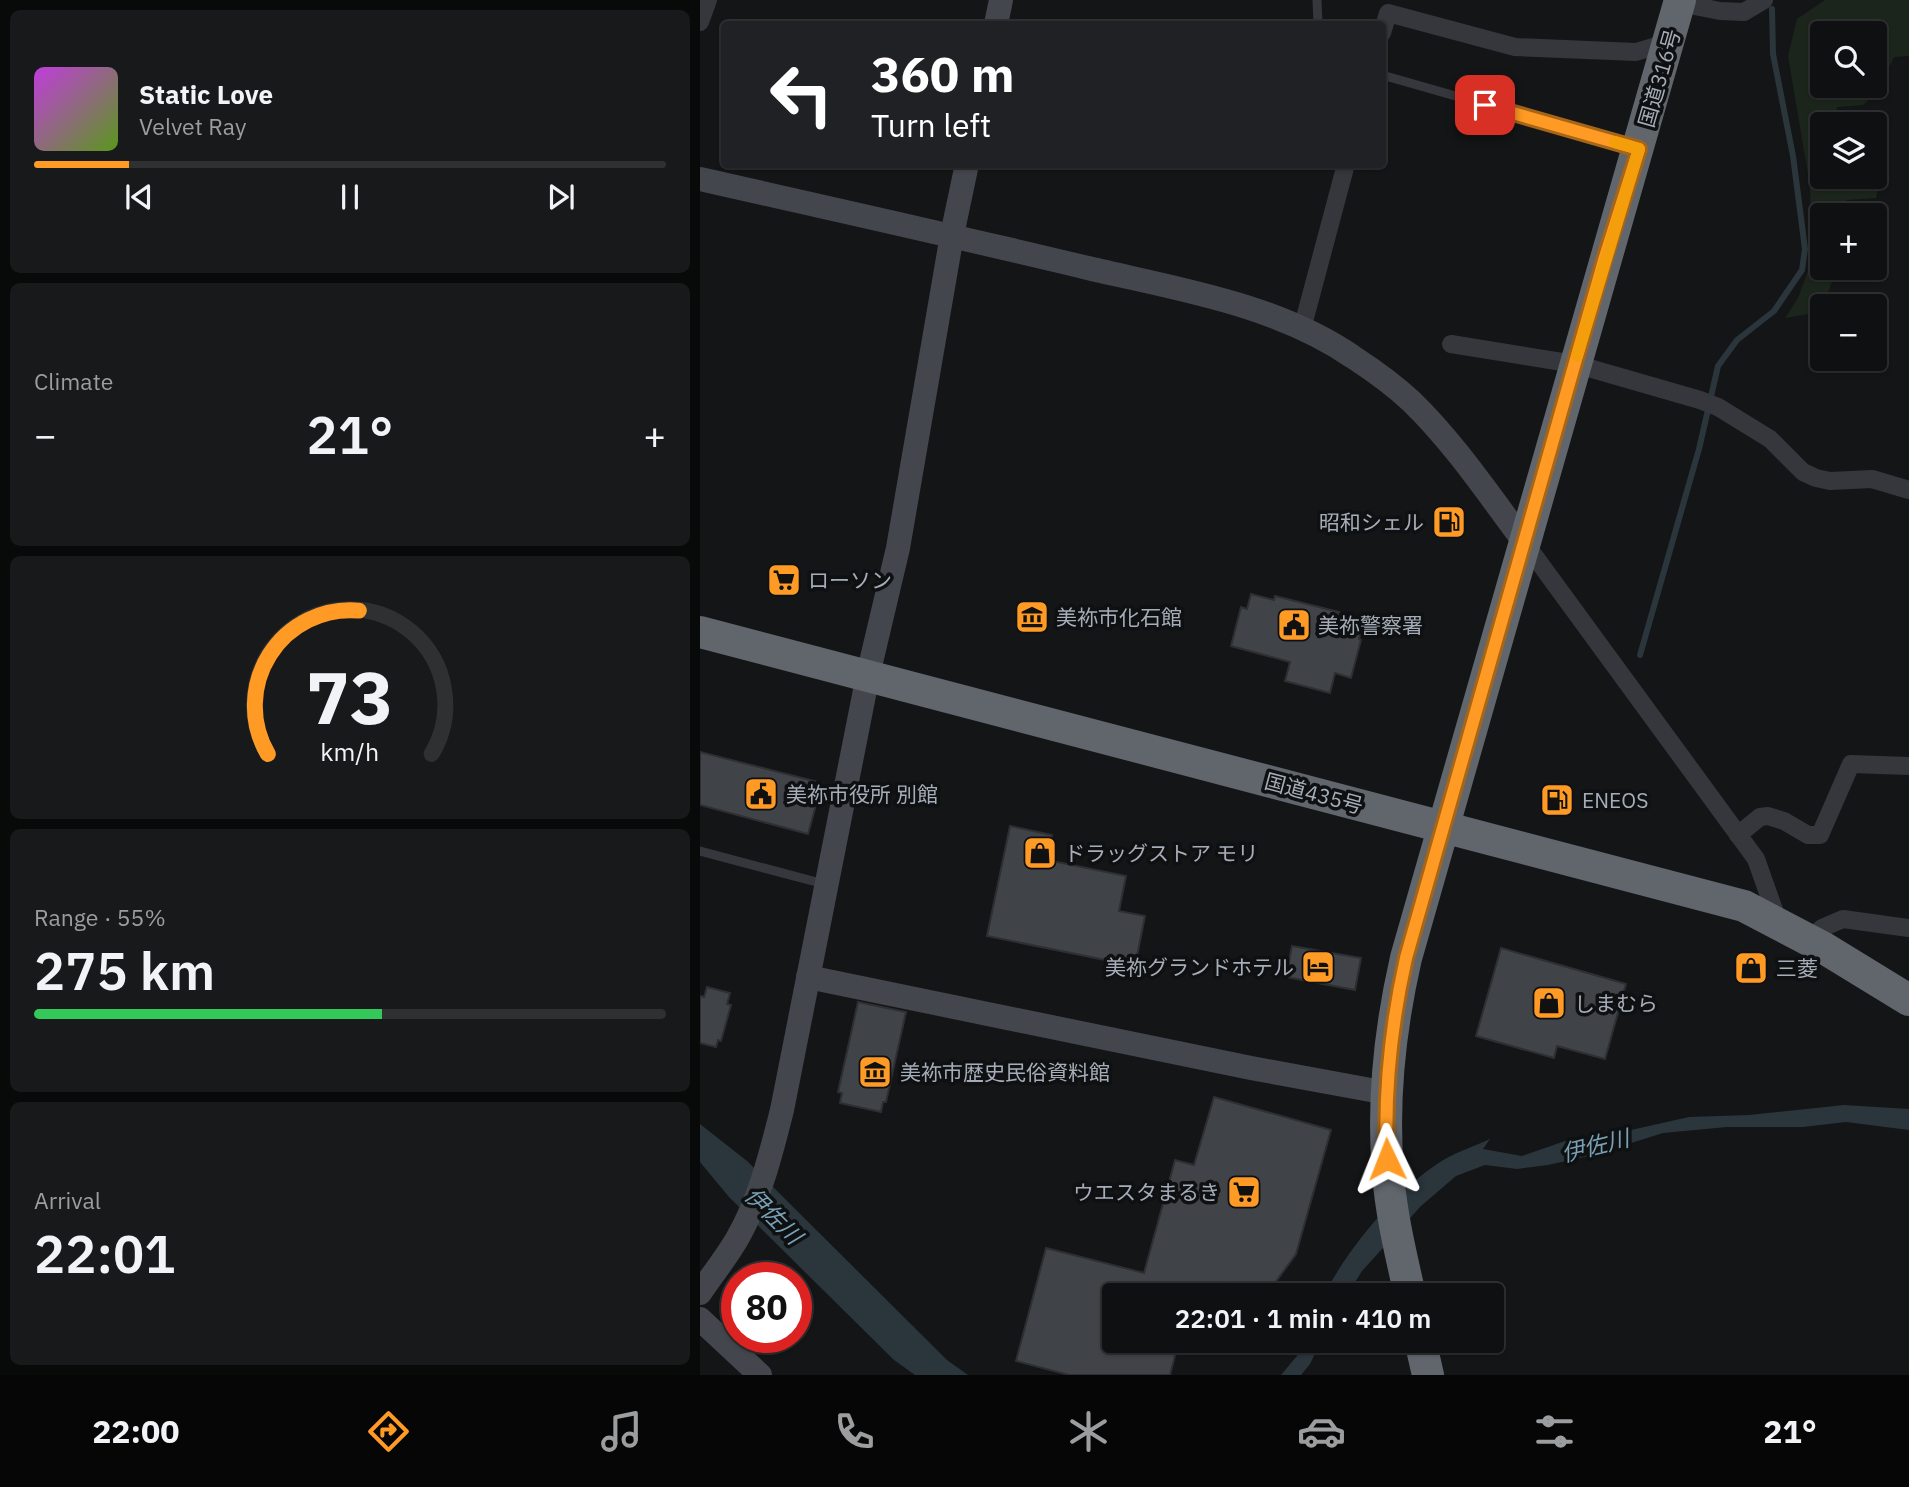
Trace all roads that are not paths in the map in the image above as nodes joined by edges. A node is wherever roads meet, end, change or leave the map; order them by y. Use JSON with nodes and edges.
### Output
{"nodes":[{"id":1,"x":708,"y":0,"type":"edge"},
{"id":2,"x":1001,"y":0,"type":"edge"},
{"id":3,"x":1317,"y":0,"type":"edge"},
{"id":4,"x":1764,"y":0,"type":"edge"},
{"id":5,"x":1676,"y":1,"type":"edge"},
{"id":6,"x":997,"y":21,"type":"edge"},
{"id":7,"x":1318,"y":21,"type":"edge"},
{"id":8,"x":1386,"y":21,"type":"edge"},
{"id":9,"x":700,"y":22,"type":"edge"},
{"id":10,"x":1670,"y":42,"type":"junction"},
{"id":11,"x":1386,"y":76,"type":"edge"},
{"id":12,"x":1639,"y":149,"type":"junction"},
{"id":13,"x":966,"y":168,"type":"edge"},
{"id":14,"x":1345,"y":168,"type":"edge"},
{"id":15,"x":700,"y":179,"type":"edge"},
{"id":16,"x":952,"y":235,"type":"junction"},
{"id":17,"x":1302,"y":329,"type":"junction"},
{"id":18,"x":1451,"y":344,"type":"dead end"},
{"id":19,"x":1575,"y":364,"type":"junction"},
{"id":20,"x":1909,"y":490,"type":"edge"},
{"id":21,"x":1525,"y":542,"type":"junction"},
{"id":22,"x":700,"y":632,"type":"edge"},
{"id":23,"x":869,"y":676,"type":"junction"},
{"id":24,"x":1909,"y":766,"type":"edge"},
{"id":25,"x":1445,"y":827,"type":"junction"},
{"id":26,"x":1738,"y":835,"type":"junction"},
{"id":27,"x":700,"y":851,"type":"edge"},
{"id":28,"x":826,"y":884,"type":"junction"},
{"id":29,"x":1779,"y":924,"type":"junction"},
{"id":30,"x":1909,"y":928,"type":"edge"},
{"id":31,"x":1808,"y":940,"type":"junction"},
{"id":32,"x":808,"y":977,"type":"junction"},
{"id":33,"x":1909,"y":1000,"type":"edge"},
{"id":34,"x":1387,"y":1093,"type":"junction"},
{"id":35,"x":1407,"y":1283,"type":"edge"},
{"id":36,"x":700,"y":1293,"type":"edge"},
{"id":37,"x":700,"y":1319,"type":"edge"},
{"id":38,"x":1423,"y":1353,"type":"edge"},
{"id":39,"x":760,"y":1375,"type":"edge"},
{"id":40,"x":1428,"y":1375,"type":"edge"}],
"edges":[{"from":1,"to":9,"type":"street"},
{"from":2,"to":6,"type":"street"},
{"from":3,"to":7,"type":"lane"},
{"from":4,"to":5,"type":"street"},
{"from":5,"to":10,"type":"highway","name":"国道316号"},
{"from":8,"to":10,"type":"street"},
{"from":10,"to":12,"type":"highway","name":"国道316号"},
{"from":11,"to":12,"type":"lane"},
{"from":12,"to":19,"type":"highway","name":"国道316号"},
{"from":13,"to":16,"type":"street"},
{"from":14,"to":17,"type":"street"},
{"from":15,"to":16,"type":"street"},
{"from":16,"to":17,"type":"street"},
{"from":16,"to":23,"type":"street"},
{"from":17,"to":21,"type":"street"},
{"from":18,"to":19,"type":"street"},
{"from":19,"to":20,"type":"street"},
{"from":19,"to":21,"type":"highway","name":"国道316号"},
{"from":21,"to":25,"type":"highway","name":"国道316号"},
{"from":21,"to":26,"type":"street"},
{"from":22,"to":23,"type":"highway","name":"国道435号"},
{"from":23,"to":25,"type":"highway","name":"国道435号"},
{"from":23,"to":28,"type":"street"},
{"from":24,"to":26,"type":"street"},
{"from":25,"to":29,"type":"highway","name":"国道435号"},
{"from":25,"to":34,"type":"highway","name":"国道316号"},
{"from":26,"to":29,"type":"street"},
{"from":27,"to":28,"type":"lane"},
{"from":28,"to":32,"type":"street"},
{"from":29,"to":31,"type":"highway","name":"国道435号"},
{"from":30,"to":31,"type":"street"},
{"from":31,"to":33,"type":"highway","name":"国道435号"},
{"from":32,"to":34,"type":"street"},
{"from":32,"to":36,"type":"street"},
{"from":34,"to":35,"type":"highway","name":"国道316号"},
{"from":37,"to":39,"type":"street"},
{"from":38,"to":40,"type":"highway"}]}
